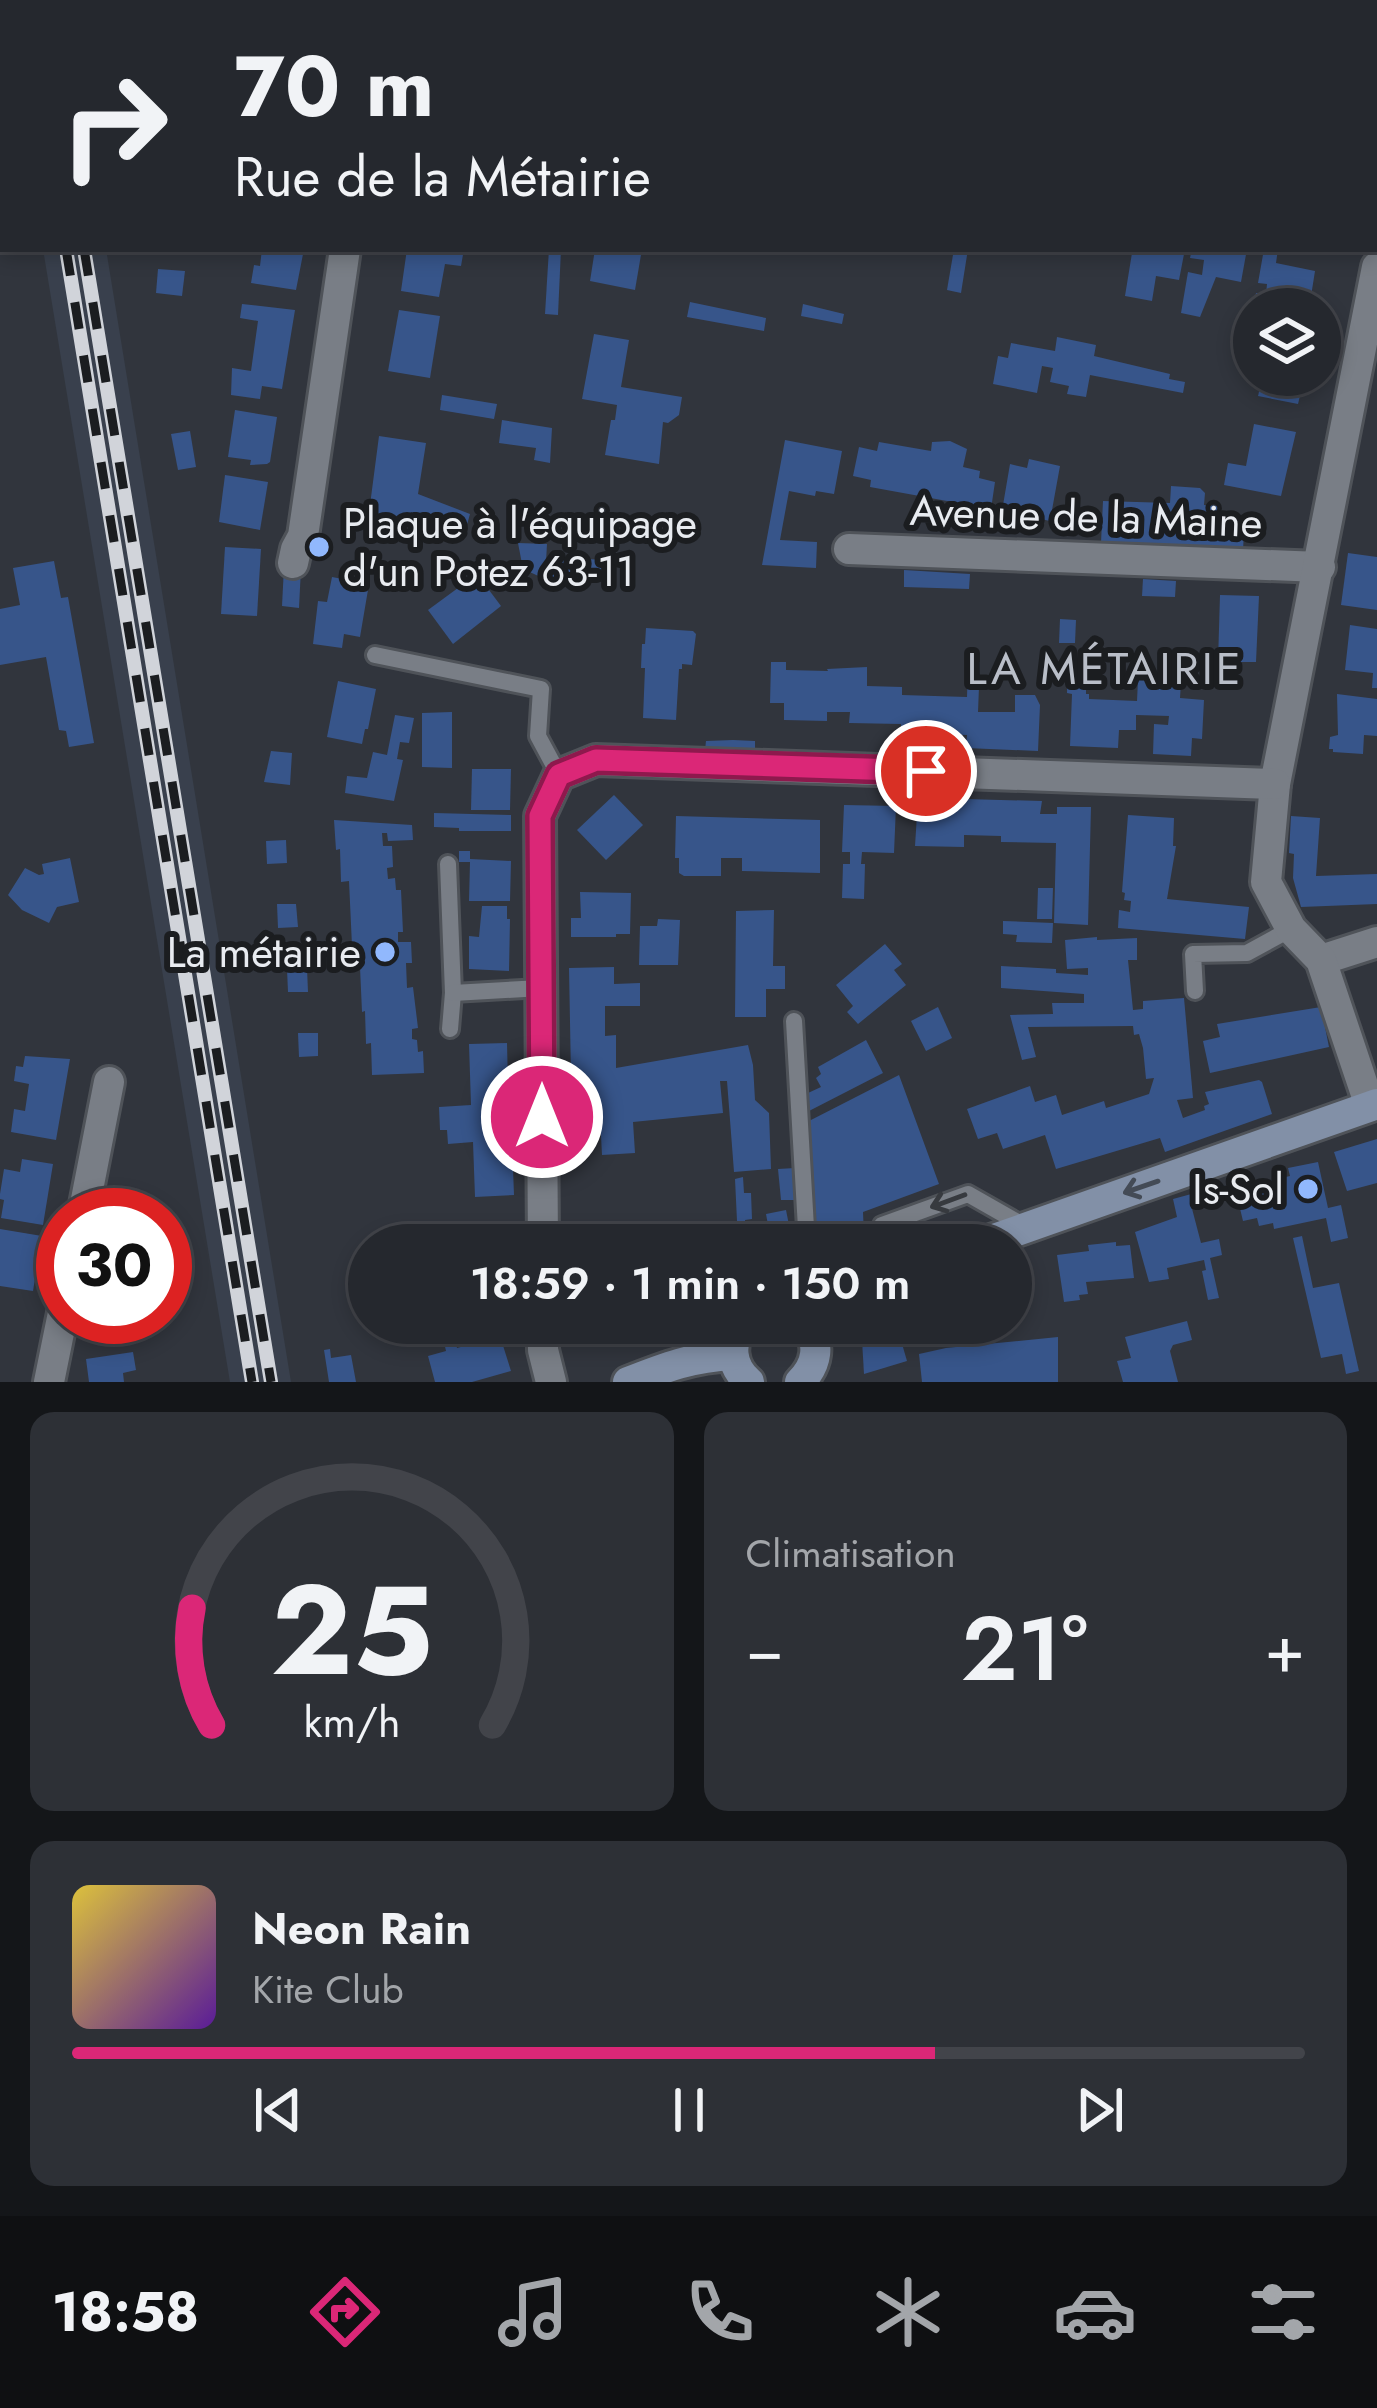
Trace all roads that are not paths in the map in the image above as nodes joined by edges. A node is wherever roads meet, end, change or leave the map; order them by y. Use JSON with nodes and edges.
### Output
{"nodes":[{"id":1,"x":345,"y":252,"type":"edge"},
{"id":2,"x":1377,"y":267,"type":"edge"},
{"id":3,"x":849,"y":549,"type":"dead end"},
{"id":4,"x":293,"y":563,"type":"dead end"},
{"id":5,"x":1320,"y":567,"type":"junction"},
{"id":6,"x":376,"y":655,"type":"dead end"},
{"id":7,"x":559,"y":775,"type":"junction"},
{"id":8,"x":1275,"y":784,"type":"junction"},
{"id":9,"x":448,"y":864,"type":"dead end"},
{"id":10,"x":1292,"y":928,"type":"junction"},
{"id":11,"x":1377,"y":942,"type":"edge"},
{"id":12,"x":1321,"y":960,"type":"junction"},
{"id":13,"x":541,"y":988,"type":"junction"},
{"id":14,"x":1195,"y":991,"type":"dead end"},
{"id":15,"x":453,"y":993,"type":"junction"},
{"id":16,"x":794,"y":1021,"type":"dead end"},
{"id":17,"x":450,"y":1029,"type":"dead end"},
{"id":18,"x":110,"y":1082,"type":"dead end"},
{"id":19,"x":1374,"y":1105,"type":"edge"},
{"id":20,"x":88,"y":1188,"type":"edge"},
{"id":21,"x":543,"y":1224,"type":"edge"},
{"id":22,"x":806,"y":1224,"type":"edge"},
{"id":23,"x":885,"y":1224,"type":"edge"},
{"id":24,"x":1022,"y":1224,"type":"edge"},
{"id":25,"x":1032,"y":1225,"type":"edge"},
{"id":26,"x":57,"y":1344,"type":"edge"},
{"id":27,"x":543,"y":1344,"type":"edge"},
{"id":28,"x":815,"y":1344,"type":"edge"},
{"id":29,"x":741,"y":1369,"type":"edge"},
{"id":30,"x":49,"y":1382,"type":"edge"},
{"id":31,"x":551,"y":1382,"type":"edge"},
{"id":32,"x":628,"y":1382,"type":"edge"},
{"id":33,"x":800,"y":1382,"type":"edge"}],
"edges":[{"from":1,"to":4,"type":"street"},
{"from":2,"to":5,"type":"street"},
{"from":3,"to":5,"type":"street","name":"Avenue de la Maine"},
{"from":5,"to":8,"type":"street"},
{"from":6,"to":7,"type":"lane"},
{"from":7,"to":8,"type":"street"},
{"from":7,"to":13,"type":"street"},
{"from":8,"to":10,"type":"street"},
{"from":9,"to":15,"type":"lane"},
{"from":10,"to":12,"type":"street"},
{"from":10,"to":14,"type":"lane"},
{"from":11,"to":12,"type":"street"},
{"from":12,"to":19,"type":"street"},
{"from":13,"to":15,"type":"lane"},
{"from":13,"to":21,"type":"street"},
{"from":15,"to":17,"type":"lane"},
{"from":16,"to":22,"type":"lane"},
{"from":18,"to":20,"type":"street"},
{"from":19,"to":25,"type":"street","one_way":true},
{"from":24,"to":23,"type":"lane","one_way":true},
{"from":26,"to":30,"type":"street"},
{"from":27,"to":31,"type":"street"},
{"from":28,"to":33,"type":"street"},
{"from":29,"to":32,"type":"street"}]}
